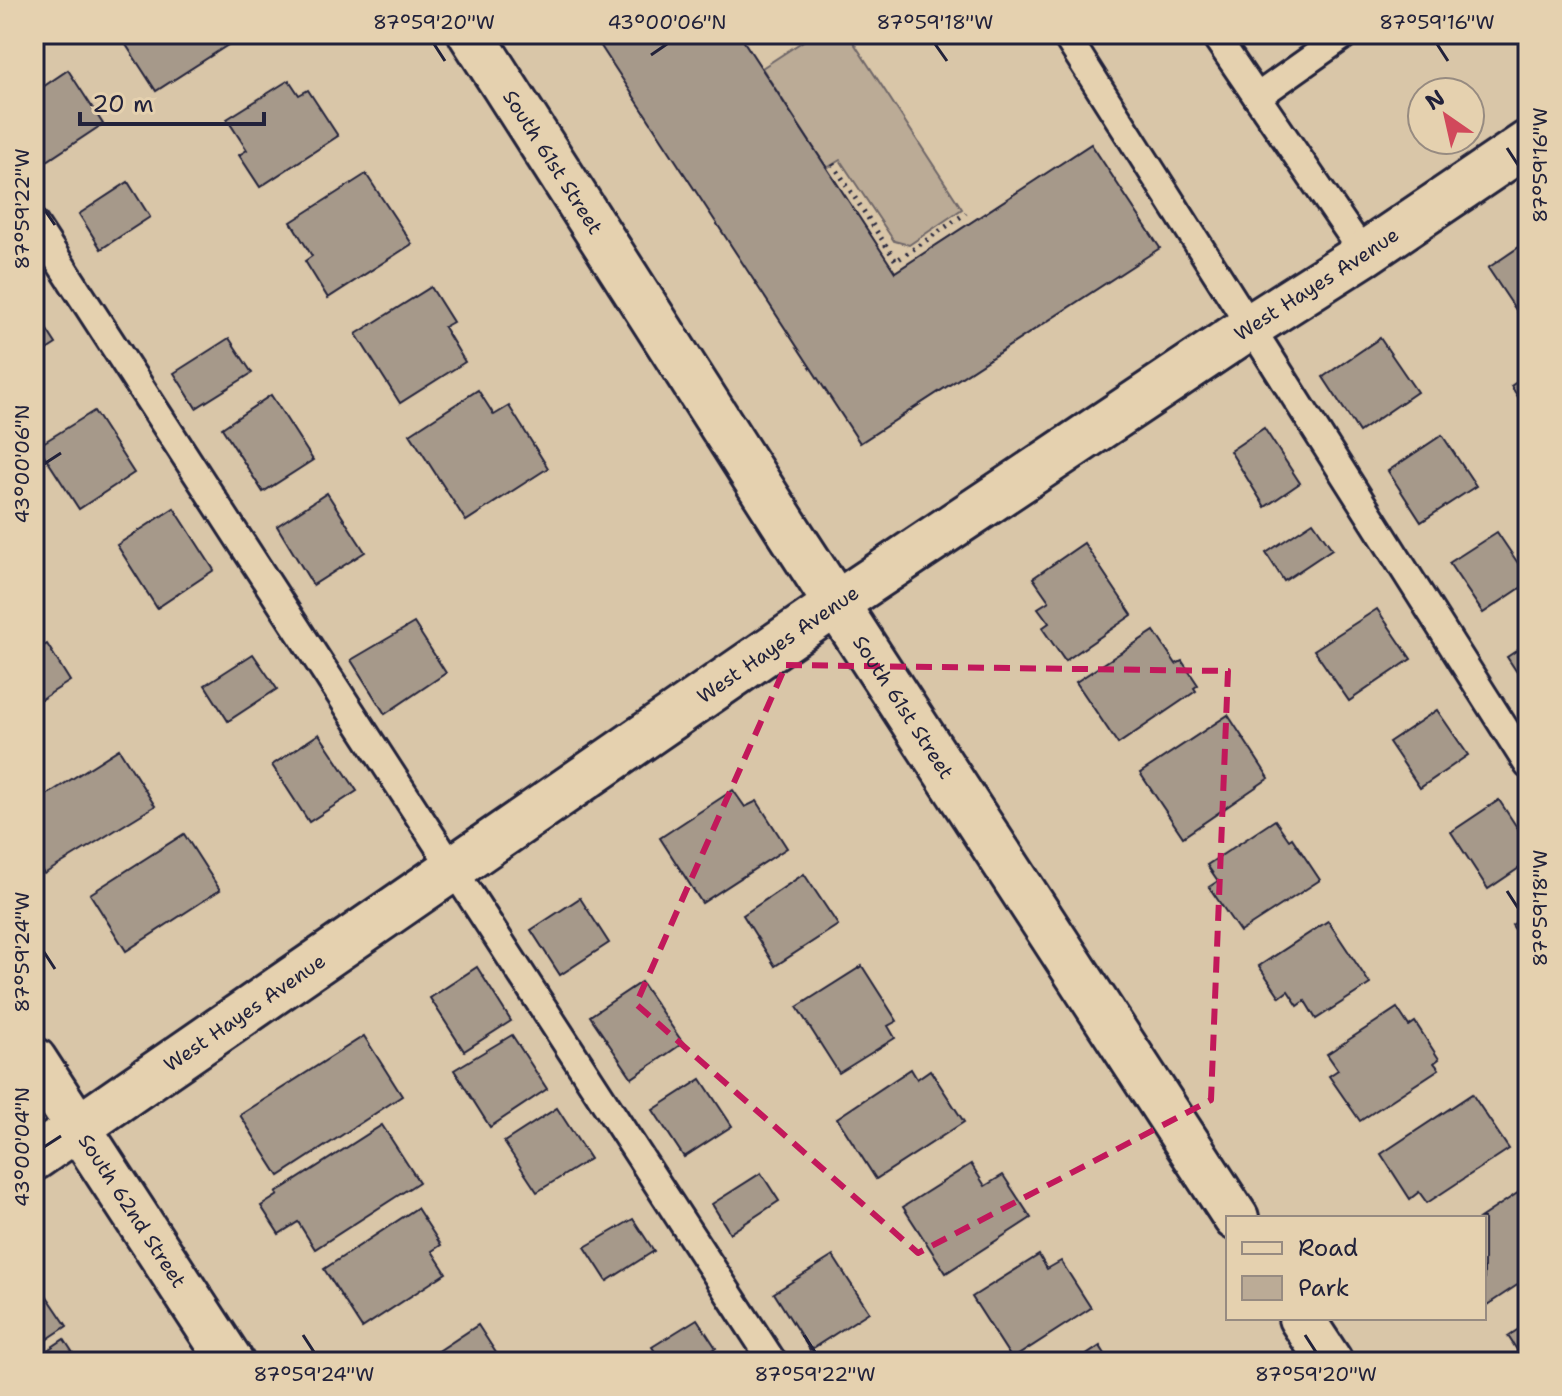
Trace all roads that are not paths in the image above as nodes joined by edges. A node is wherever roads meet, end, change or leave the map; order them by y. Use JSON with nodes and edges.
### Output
{"nodes":[{"id":1,"x":471,"y":34,"type":"edge"},
{"id":2,"x":1065,"y":34,"type":"edge"},
{"id":3,"x":1214,"y":34,"type":"edge"},
{"id":4,"x":1346,"y":34,"type":"edge"},
{"id":5,"x":1257,"y":97,"type":"junction"},
{"id":6,"x":1528,"y":143,"type":"edge"},
{"id":7,"x":34,"y":223,"type":"edge"},
{"id":8,"x":1364,"y":254,"type":"junction"},
{"id":9,"x":1251,"y":326,"type":"junction"},
{"id":10,"x":836,"y":604,"type":"junction"},
{"id":11,"x":1528,"y":765,"type":"edge"},
{"id":12,"x":453,"y":869,"type":"junction"},
{"id":13,"x":34,"y":1060,"type":"edge"},
{"id":14,"x":77,"y":1127,"type":"junction"},
{"id":15,"x":34,"y":1158,"type":"edge"},
{"id":16,"x":1235,"y":1216,"type":"edge"},
{"id":17,"x":1302,"y":1320,"type":"edge"},
{"id":18,"x":231,"y":1362,"type":"edge"},
{"id":19,"x":773,"y":1362,"type":"edge"},
{"id":20,"x":1330,"y":1362,"type":"edge"}],
"edges":[{"from":1,"to":10,"type":"street","name":"South 61st Street"},
{"from":2,"to":9,"type":"lane"},
{"from":3,"to":5,"type":"lane"},
{"from":4,"to":5,"type":"lane"},
{"from":5,"to":8,"type":"lane"},
{"from":6,"to":8,"type":"street","name":"West Hayes Avenue"},
{"from":7,"to":12,"type":"lane"},
{"from":8,"to":9,"type":"street","name":"West Hayes Avenue"},
{"from":9,"to":10,"type":"street","name":"West Hayes Avenue"},
{"from":9,"to":11,"type":"lane"},
{"from":10,"to":12,"type":"street","name":"West Hayes Avenue"},
{"from":10,"to":16,"type":"street","name":"South 61st Street"},
{"from":12,"to":14,"type":"street","name":"West Hayes Avenue"},
{"from":12,"to":19,"type":"lane"},
{"from":13,"to":14,"type":"street","name":"South 62nd Street"},
{"from":14,"to":15,"type":"street","name":"West Hayes Avenue"},
{"from":14,"to":18,"type":"street","name":"South 62nd Street"},
{"from":17,"to":20,"type":"street"}]}
